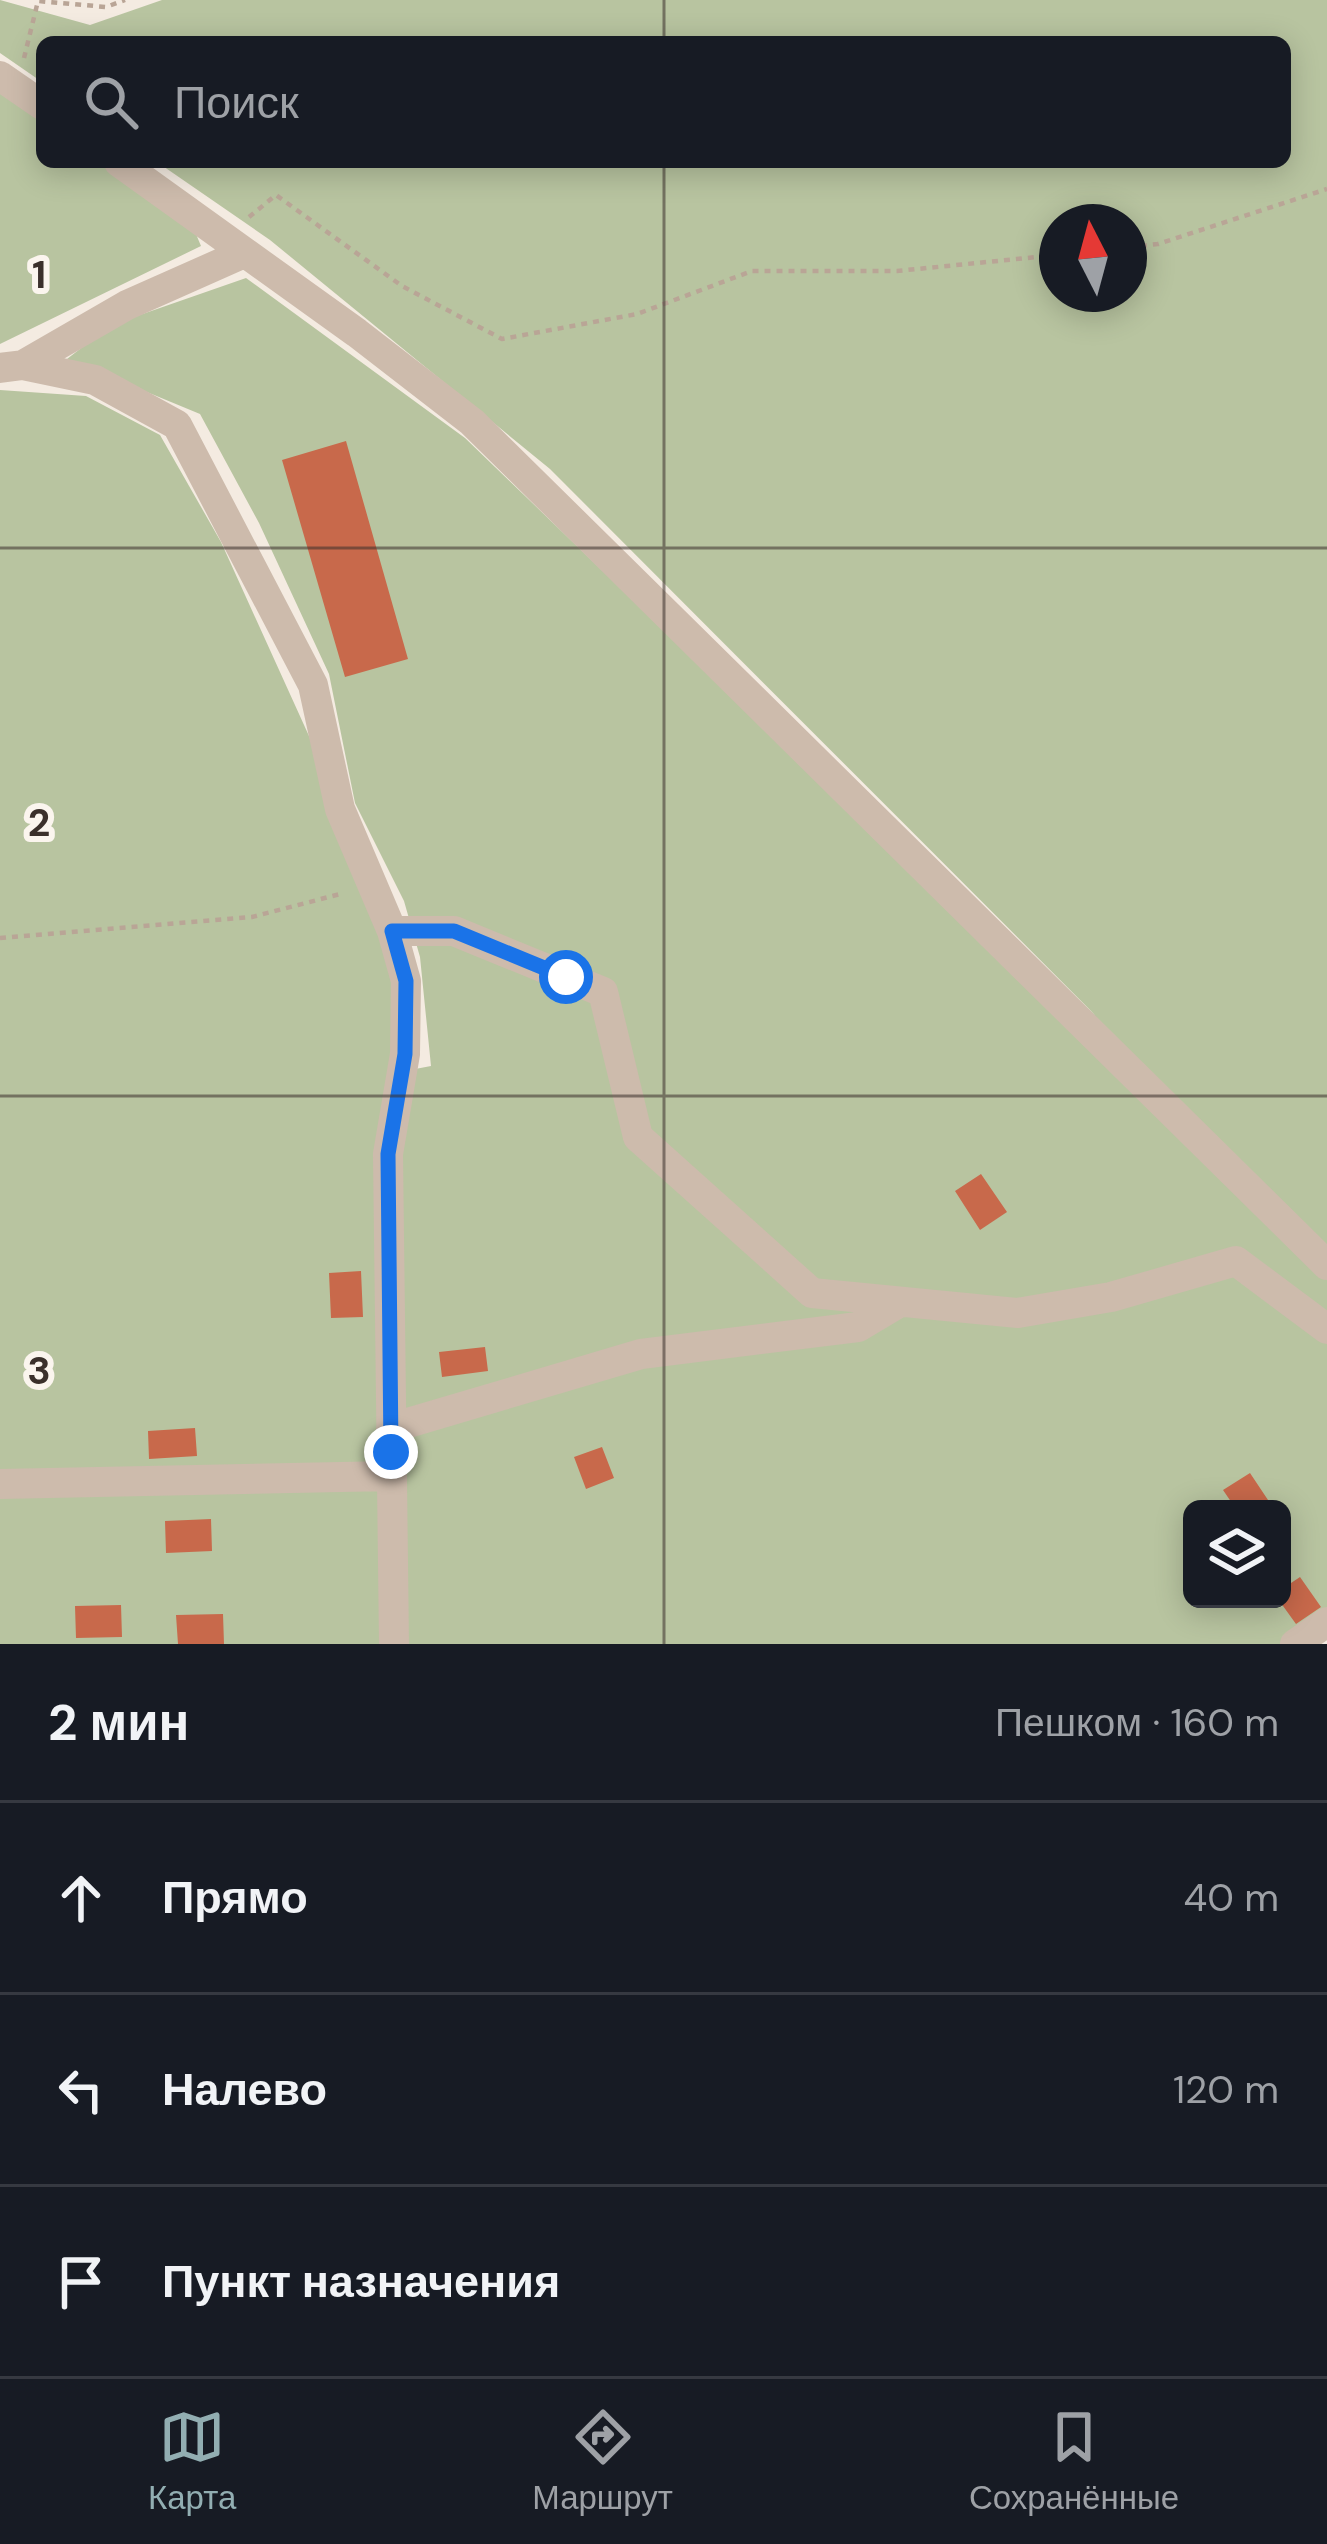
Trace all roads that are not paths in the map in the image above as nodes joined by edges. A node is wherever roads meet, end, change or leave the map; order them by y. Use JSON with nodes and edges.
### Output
{"nodes":[{"id":1,"x":127,"y":168,"type":"edge"},
{"id":2,"x":234,"y":246,"type":"junction"},
{"id":3,"x":12,"y":366,"type":"edge"},
{"id":4,"x":392,"y":931,"type":"junction"},
{"id":5,"x":1327,"y":1265,"type":"edge"},
{"id":6,"x":900,"y":1302,"type":"junction"},
{"id":7,"x":1327,"y":1329,"type":"edge"},
{"id":8,"x":391,"y":1428,"type":"junction"},
{"id":9,"x":392,"y":1477,"type":"junction"},
{"id":10,"x":0,"y":1484,"type":"edge"},
{"id":11,"x":1327,"y":1622,"type":"edge"},
{"id":12,"x":394,"y":1644,"type":"edge"},
{"id":13,"x":1295,"y":1644,"type":"edge"}],
"edges":[{"from":1,"to":2,"type":"street"},
{"from":2,"to":3,"type":"street"},
{"from":2,"to":5,"type":"street"},
{"from":3,"to":4,"type":"street"},
{"from":4,"to":6,"type":"street"},
{"from":4,"to":8,"type":"street"},
{"from":6,"to":7,"type":"street"},
{"from":6,"to":8,"type":"street"},
{"from":8,"to":9,"type":"street"},
{"from":9,"to":10,"type":"street"},
{"from":9,"to":12,"type":"street"},
{"from":11,"to":13,"type":"street"}]}
